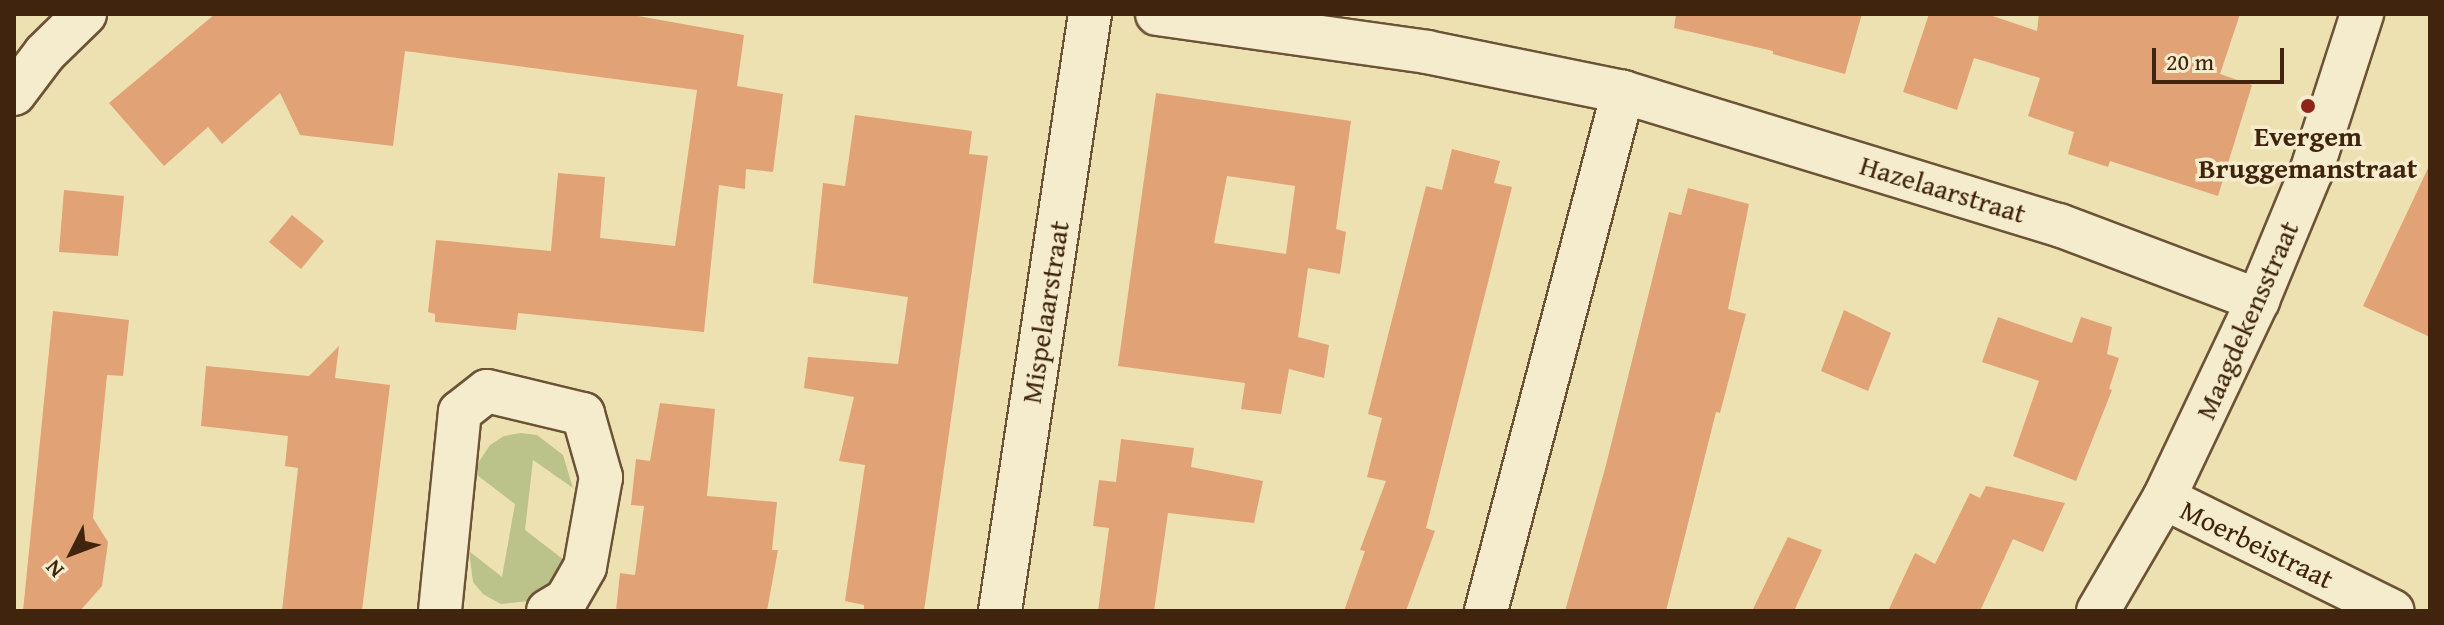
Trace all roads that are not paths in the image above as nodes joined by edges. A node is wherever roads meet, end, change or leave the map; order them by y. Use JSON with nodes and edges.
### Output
{"nodes":[{"id":1,"x":85,"y":14,"type":"edge"},
{"id":2,"x":1090,"y":14,"type":"edge"},
{"id":3,"x":1157,"y":14,"type":"edge"},
{"id":4,"x":2362,"y":14,"type":"edge"},
{"id":5,"x":1623,"y":92,"type":"junction"},
{"id":6,"x":14,"y":94,"type":"edge"},
{"id":7,"x":2258,"y":300,"type":"junction"},
{"id":8,"x":2164,"y":498,"type":"junction"},
{"id":9,"x":440,"y":611,"type":"edge"},
{"id":10,"x":548,"y":611,"type":"edge"},
{"id":11,"x":1000,"y":611,"type":"edge"},
{"id":12,"x":1486,"y":611,"type":"edge"},
{"id":13,"x":2098,"y":611,"type":"edge"},
{"id":14,"x":2393,"y":611,"type":"edge"}],
"edges":[{"from":1,"to":6,"type":"street"},
{"from":2,"to":11,"type":"street","name":"Mispelaarstraat"},
{"from":3,"to":5,"type":"street","name":"Hazelaarstraat"},
{"from":4,"to":7,"type":"street","name":"Maagdekensstraat"},
{"from":5,"to":7,"type":"street","name":"Hazelaarstraat"},
{"from":5,"to":12,"type":"street"},
{"from":7,"to":8,"type":"street","name":"Maagdekensstraat"},
{"from":8,"to":13,"type":"street","name":"Maagdekensstraat"},
{"from":8,"to":14,"type":"street","name":"Moerbeistraat"},
{"from":9,"to":10,"type":"street"}]}
